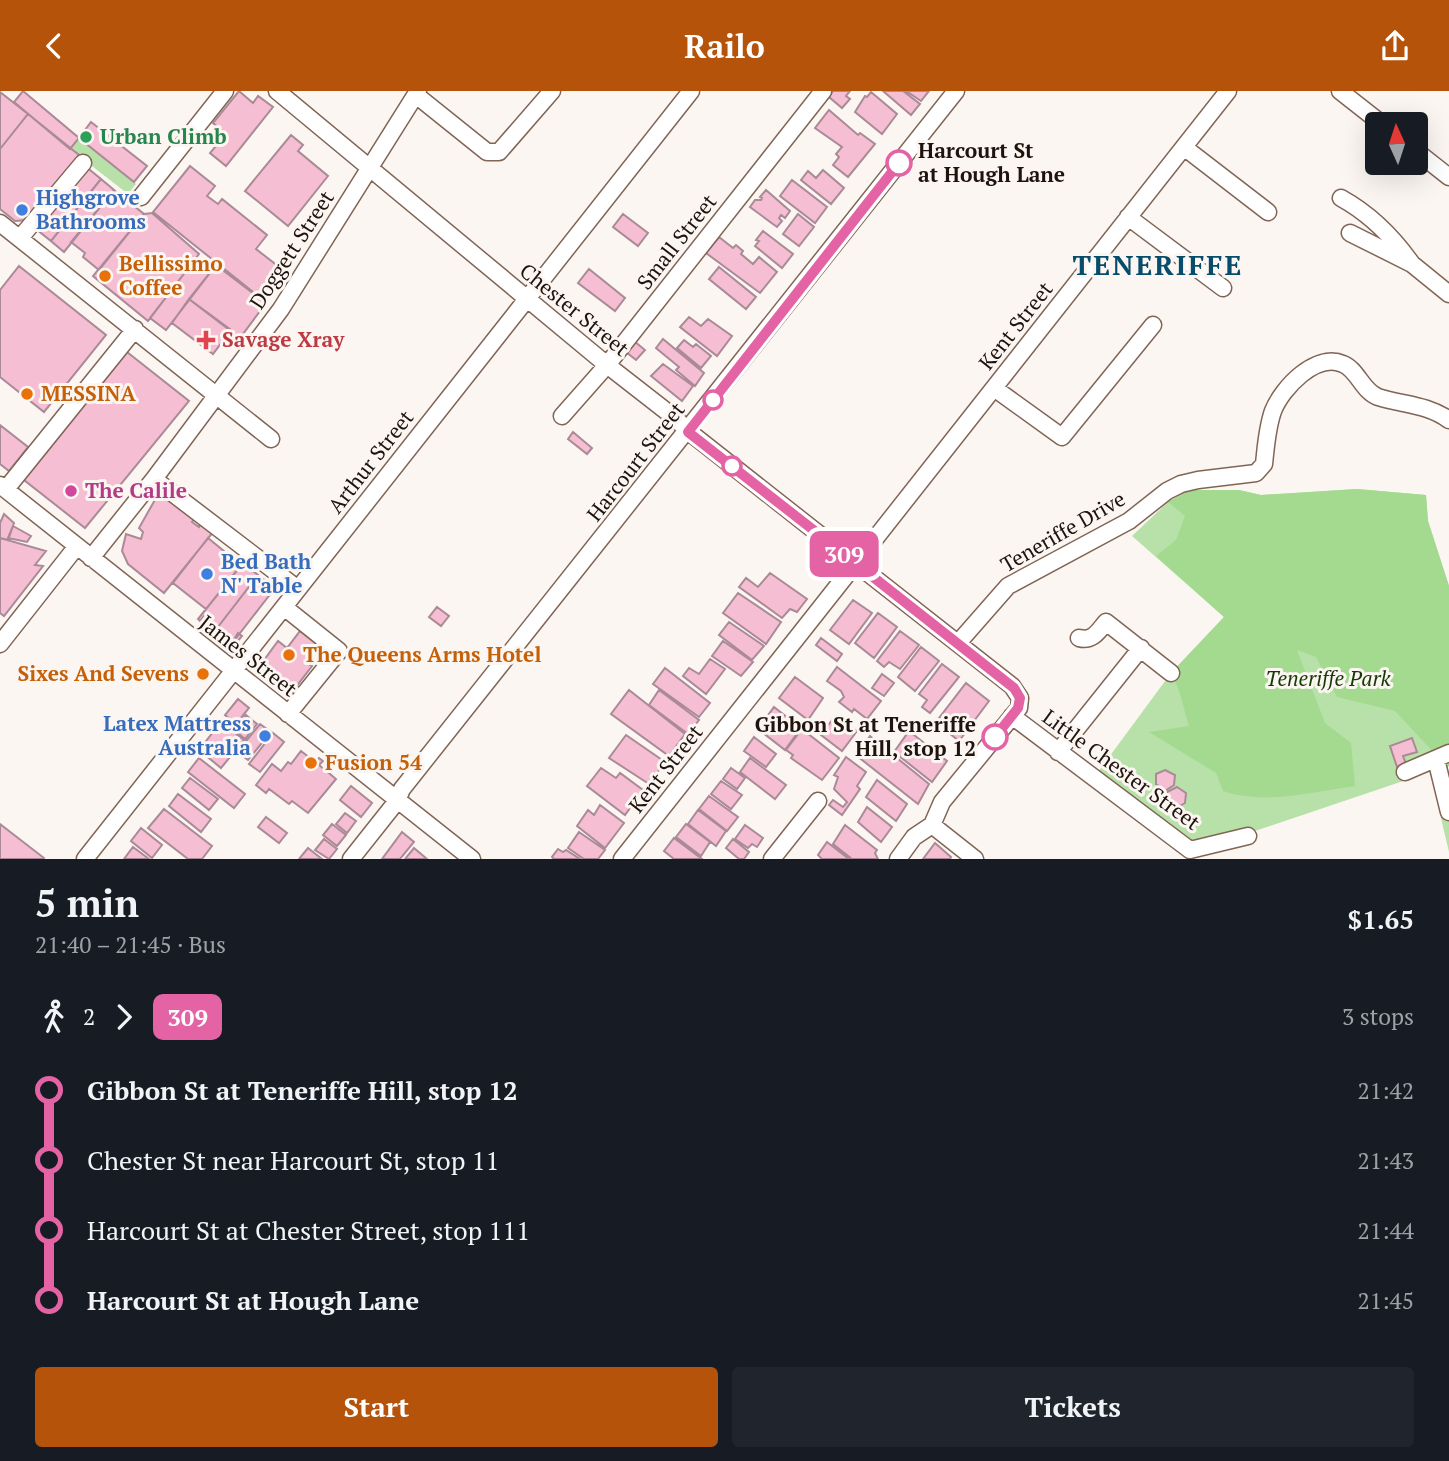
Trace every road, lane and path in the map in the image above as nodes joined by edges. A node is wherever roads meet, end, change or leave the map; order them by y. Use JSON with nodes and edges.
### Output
{"nodes":[{"id":1,"x":226,"y":91,"type":"edge"},
{"id":2,"x":276,"y":91,"type":"edge"},
{"id":3,"x":552,"y":91,"type":"edge"},
{"id":4,"x":691,"y":91,"type":"edge"},
{"id":5,"x":823,"y":91,"type":"edge"},
{"id":6,"x":956,"y":91,"type":"edge"},
{"id":7,"x":1228,"y":91,"type":"edge"},
{"id":8,"x":1340,"y":91,"type":"edge"},
{"id":9,"x":417,"y":93,"type":"edge"},
{"id":10,"x":1367,"y":112,"type":"edge"},
{"id":11,"x":1185,"y":148,"type":"junction"},
{"id":12,"x":1428,"y":160,"type":"edge"},
{"id":13,"x":83,"y":163,"type":"dead end"},
{"id":14,"x":370,"y":168,"type":"junction"},
{"id":15,"x":1449,"y":177,"type":"edge"},
{"id":16,"x":141,"y":197,"type":"dead end"},
{"id":17,"x":1341,"y":198,"type":"dead end"},
{"id":18,"x":1268,"y":212,"type":"dead end"},
{"id":19,"x":1128,"y":217,"type":"junction"},
{"id":20,"x":0,"y":223,"type":"edge"},
{"id":21,"x":1350,"y":233,"type":"dead end"},
{"id":22,"x":20,"y":239,"type":"junction"},
{"id":23,"x":1412,"y":264,"type":"junction"},
{"id":24,"x":1223,"y":288,"type":"dead end"},
{"id":25,"x":1449,"y":294,"type":"edge"},
{"id":26,"x":527,"y":299,"type":"junction"},
{"id":27,"x":1153,"y":325,"type":"dead end"},
{"id":28,"x":135,"y":329,"type":"junction"},
{"id":29,"x":607,"y":365,"type":"junction"},
{"id":30,"x":993,"y":388,"type":"junction"},
{"id":31,"x":217,"y":394,"type":"junction"},
{"id":32,"x":562,"y":416,"type":"dead end"},
{"id":33,"x":1449,"y":420,"type":"edge"},
{"id":34,"x":688,"y":432,"type":"junction"},
{"id":35,"x":271,"y":439,"type":"dead end"},
{"id":36,"x":154,"y":479,"type":"junction"},
{"id":37,"x":3,"y":487,"type":"edge"},
{"id":38,"x":76,"y":546,"type":"junction"},
{"id":39,"x":91,"y":558,"type":"junction"},
{"id":40,"x":853,"y":562,"type":"junction"},
{"id":41,"x":298,"y":589,"type":"junction"},
{"id":42,"x":284,"y":607,"type":"junction"},
{"id":43,"x":1079,"y":638,"type":"dead end"},
{"id":44,"x":0,"y":643,"type":"edge"},
{"id":45,"x":958,"y":643,"type":"junction"},
{"id":46,"x":1141,"y":648,"type":"junction"},
{"id":47,"x":233,"y":671,"type":"junction"},
{"id":48,"x":1171,"y":673,"type":"dead end"},
{"id":49,"x":288,"y":714,"type":"junction"},
{"id":50,"x":1012,"y":716,"type":"junction"},
{"id":51,"x":1058,"y":752,"type":"junction"},
{"id":52,"x":1443,"y":756,"type":"edge"},
{"id":53,"x":1405,"y":772,"type":"dead end"},
{"id":54,"x":397,"y":801,"type":"junction"},
{"id":55,"x":818,"y":801,"type":"dead end"},
{"id":56,"x":1449,"y":812,"type":"edge"},
{"id":57,"x":932,"y":825,"type":"junction"},
{"id":58,"x":1248,"y":837,"type":"dead end"},
{"id":59,"x":85,"y":859,"type":"edge"},
{"id":60,"x":351,"y":859,"type":"edge"},
{"id":61,"x":472,"y":859,"type":"edge"},
{"id":62,"x":622,"y":859,"type":"edge"},
{"id":63,"x":772,"y":859,"type":"edge"},
{"id":64,"x":898,"y":859,"type":"edge"},
{"id":65,"x":975,"y":859,"type":"edge"}],
"edges":[{"from":1,"to":16,"type":"street"},
{"from":2,"to":14,"type":"street","name":"Chester Street"},
{"from":3,"to":9,"type":"street"},
{"from":4,"to":26,"type":"street","name":"Arthur Street"},
{"from":5,"to":29,"type":"street","name":"Small Street"},
{"from":6,"to":34,"type":"street","name":"Harcourt Street"},
{"from":7,"to":11,"type":"street","name":"Kent Street"},
{"from":8,"to":10,"type":"street"},
{"from":9,"to":14,"type":"street","name":"Doggett Street"},
{"from":11,"to":18,"type":"street"},
{"from":11,"to":19,"type":"street","name":"Kent Street"},
{"from":12,"to":15,"type":"street"},
{"from":13,"to":22,"type":"street"},
{"from":14,"to":26,"type":"street","name":"Chester Street"},
{"from":14,"to":31,"type":"street","name":"Doggett Street"},
{"from":17,"to":23,"type":"street"},
{"from":19,"to":24,"type":"street"},
{"from":19,"to":30,"type":"street","name":"Kent Street"},
{"from":20,"to":22,"type":"street"},
{"from":21,"to":23,"type":"street"},
{"from":22,"to":28,"type":"street"},
{"from":23,"to":25,"type":"street"},
{"from":26,"to":29,"type":"street","name":"Chester Street"},
{"from":26,"to":41,"type":"street","name":"Arthur Street"},
{"from":27,"to":30,"type":"street"},
{"from":28,"to":31,"type":"street"},
{"from":28,"to":37,"type":"street"},
{"from":29,"to":32,"type":"street","name":"Small Street"},
{"from":29,"to":34,"type":"street","name":"Chester Street"},
{"from":30,"to":40,"type":"street","name":"Kent Street"},
{"from":31,"to":35,"type":"street"},
{"from":31,"to":36,"type":"street","name":"Doggett Street"},
{"from":33,"to":45,"type":"street","name":"Teneriffe Drive"},
{"from":34,"to":40,"type":"street","name":"Chester Street"},
{"from":34,"to":54,"type":"street","name":"Harcourt Street"},
{"from":36,"to":39,"type":"street","name":"Doggett Street"},
{"from":36,"to":41,"type":"street"},
{"from":37,"to":38,"type":"street","name":"James Street"},
{"from":38,"to":39,"type":"street","name":"James Street"},
{"from":38,"to":44,"type":"street"},
{"from":39,"to":47,"type":"street","name":"James Street"},
{"from":40,"to":45,"type":"street"},
{"from":40,"to":62,"type":"street","name":"Kent Street"},
{"from":41,"to":42,"type":"street","name":"Arthur Street"},
{"from":42,"to":47,"type":"street","name":"Arthur Street"},
{"from":42,"to":49,"type":"street"},
{"from":43,"to":46,"type":"street"},
{"from":45,"to":50,"type":"street"},
{"from":46,"to":48,"type":"street"},
{"from":46,"to":51,"type":"street"},
{"from":47,"to":49,"type":"street","name":"James Street"},
{"from":47,"to":59,"type":"street","name":"Arthur Street"},
{"from":49,"to":54,"type":"street","name":"James Street"},
{"from":50,"to":51,"type":"street","name":"Little Chester Street"},
{"from":50,"to":57,"type":"street"},
{"from":51,"to":58,"type":"street","name":"Little Chester Street"},
{"from":52,"to":53,"type":"street"},
{"from":52,"to":56,"type":"street"},
{"from":54,"to":60,"type":"street","name":"Harcourt Street"},
{"from":54,"to":61,"type":"street","name":"James Street"},
{"from":55,"to":63,"type":"street"},
{"from":57,"to":64,"type":"street"},
{"from":57,"to":65,"type":"street"}]}
